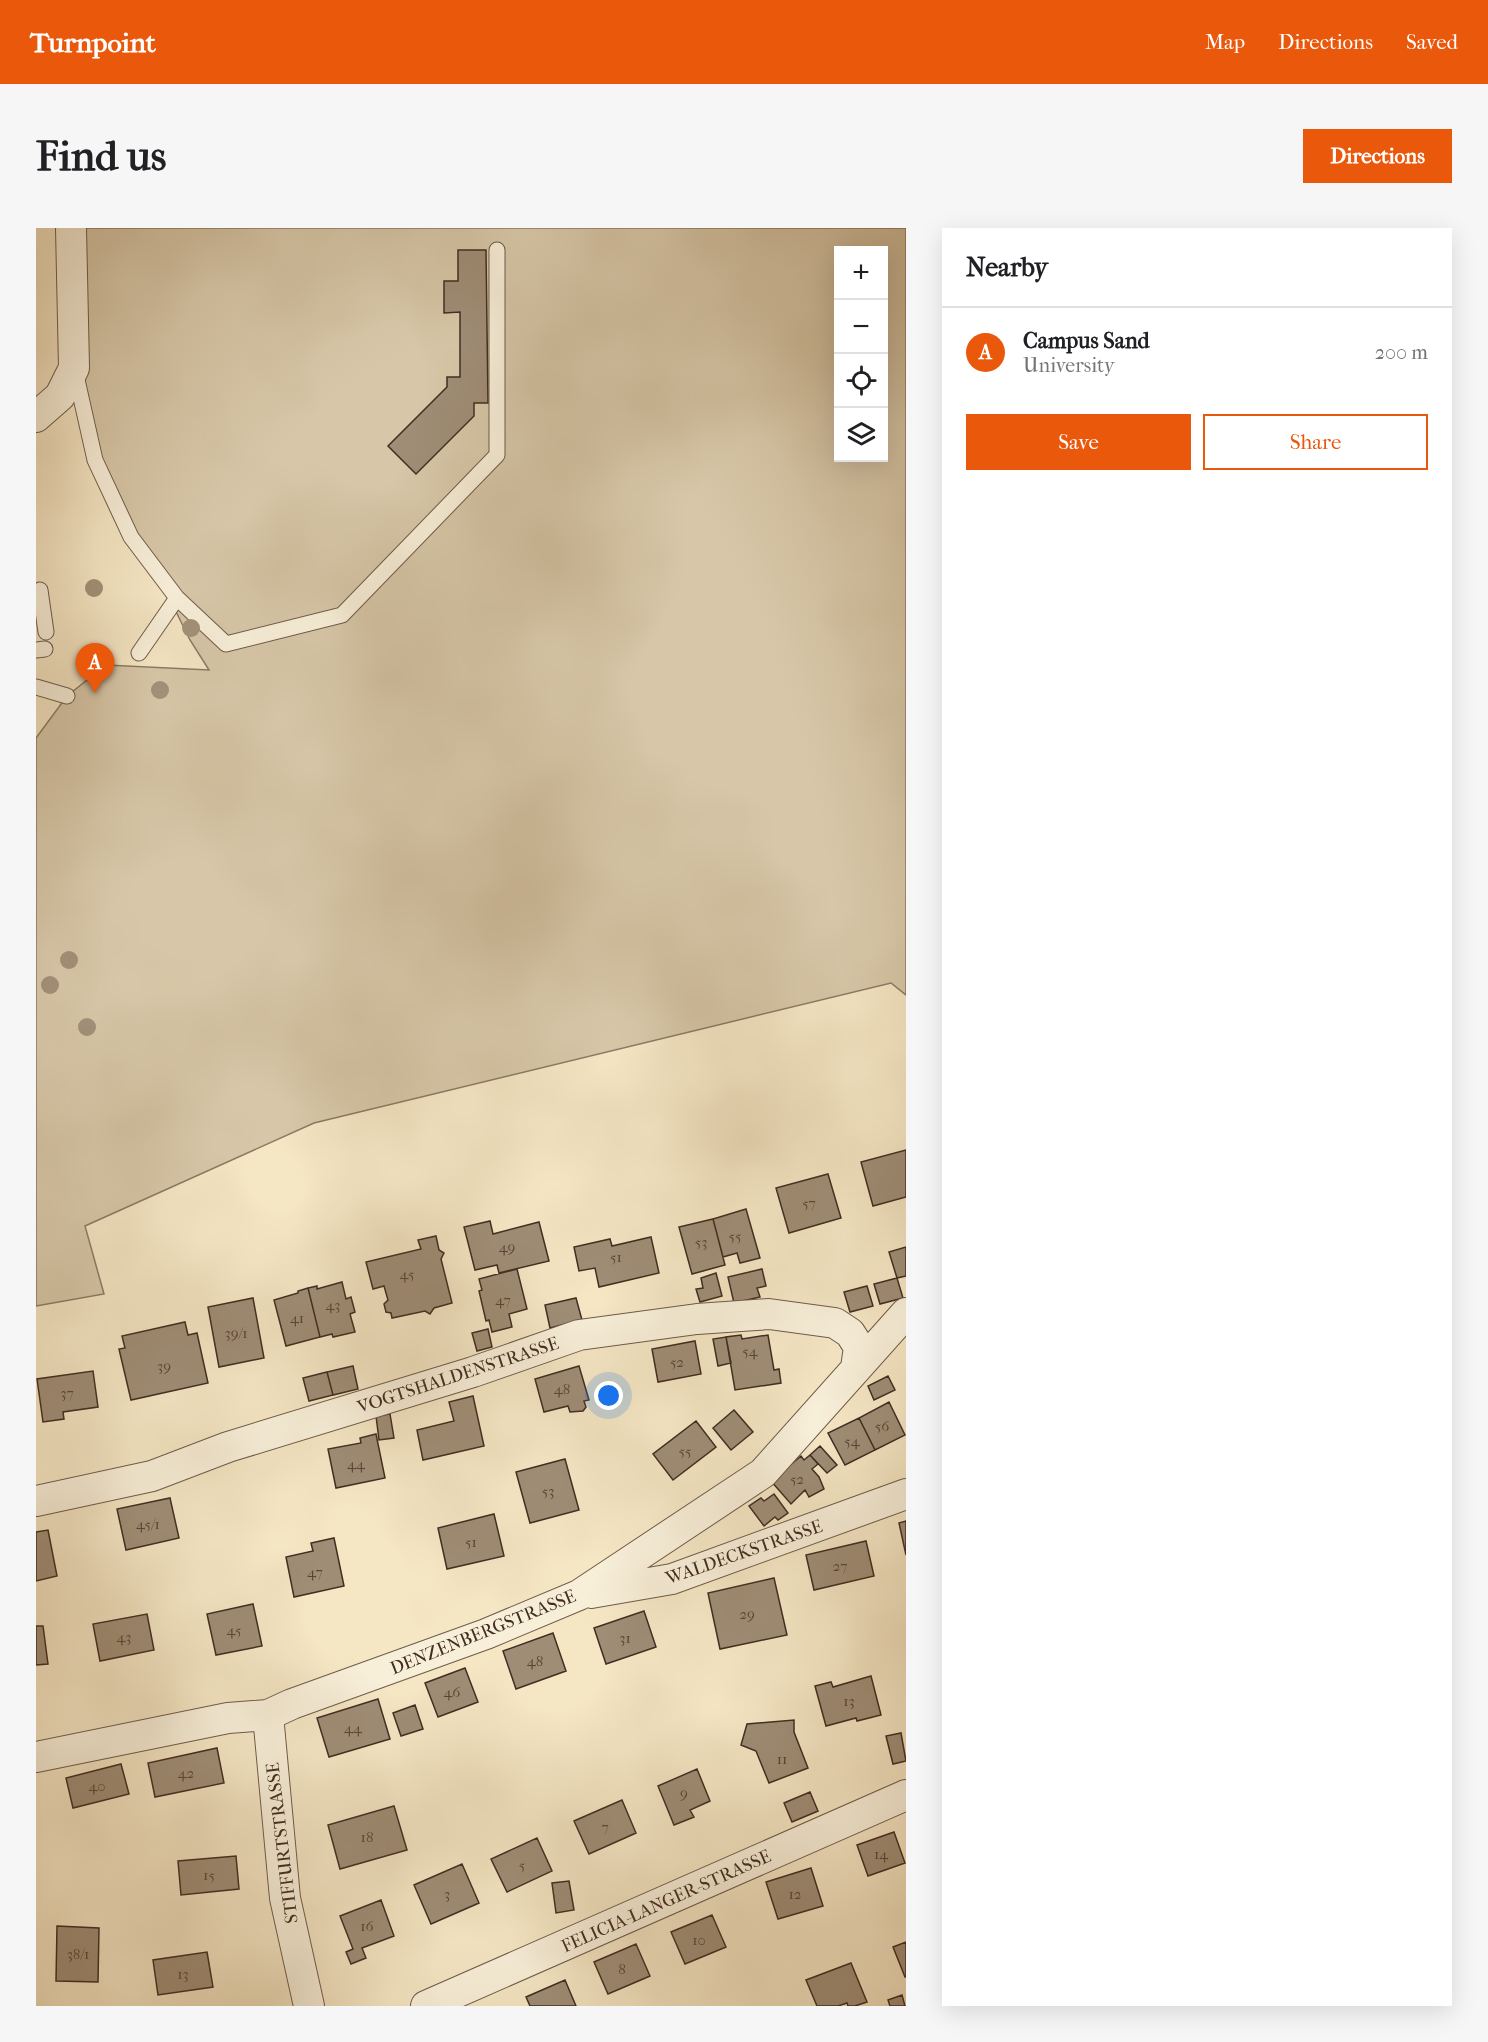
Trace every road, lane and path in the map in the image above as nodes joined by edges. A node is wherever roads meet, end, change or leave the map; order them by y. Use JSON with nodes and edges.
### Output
{"nodes":[{"id":1,"x":71,"y":228,"type":"edge"},
{"id":2,"x":497,"y":250,"type":"dead end"},
{"id":3,"x":74,"y":368,"type":"junction"},
{"id":4,"x":36,"y":417,"type":"edge"},
{"id":5,"x":42,"y":590,"type":"edge"},
{"id":6,"x":177,"y":598,"type":"junction"},
{"id":7,"x":46,"y":632,"type":"dead end"},
{"id":8,"x":139,"y":653,"type":"dead end"},
{"id":9,"x":36,"y":687,"type":"edge"},
{"id":10,"x":67,"y":696,"type":"dead end"},
{"id":11,"x":906,"y":1313,"type":"edge"},
{"id":12,"x":856,"y":1368,"type":"junction"},
{"id":13,"x":906,"y":1494,"type":"edge"},
{"id":14,"x":36,"y":1501,"type":"edge"},
{"id":15,"x":579,"y":1595,"type":"junction"},
{"id":16,"x":268,"y":1715,"type":"junction"},
{"id":17,"x":36,"y":1757,"type":"edge"},
{"id":18,"x":906,"y":1795,"type":"edge"},
{"id":19,"x":309,"y":2006,"type":"edge"},
{"id":20,"x":426,"y":2006,"type":"edge"}],
"edges":[{"from":1,"to":3,"type":"street"},
{"from":2,"to":6,"type":"lane"},
{"from":3,"to":4,"type":"street"},
{"from":3,"to":6,"type":"lane"},
{"from":5,"to":7,"type":"lane"},
{"from":6,"to":8,"type":"lane"},
{"from":9,"to":10,"type":"lane"},
{"from":11,"to":12,"type":"street","name":"DENZENBERGSTRASSE"},
{"from":12,"to":14,"type":"street","name":"VOGTSHALDENSTRASSE"},
{"from":12,"to":15,"type":"street","name":"DENZENBERGSTRASSE"},
{"from":13,"to":15,"type":"street","name":"WALDECKSTRASSE"},
{"from":15,"to":16,"type":"street","name":"DENZENBERGSTRASSE"},
{"from":16,"to":17,"type":"street","name":"DENZENBERGSTRASSE"},
{"from":16,"to":19,"type":"street","name":"STIFFURTSTRASSE"},
{"from":18,"to":20,"type":"street","name":"FELICIA-LANGER-STRASSE"}]}
